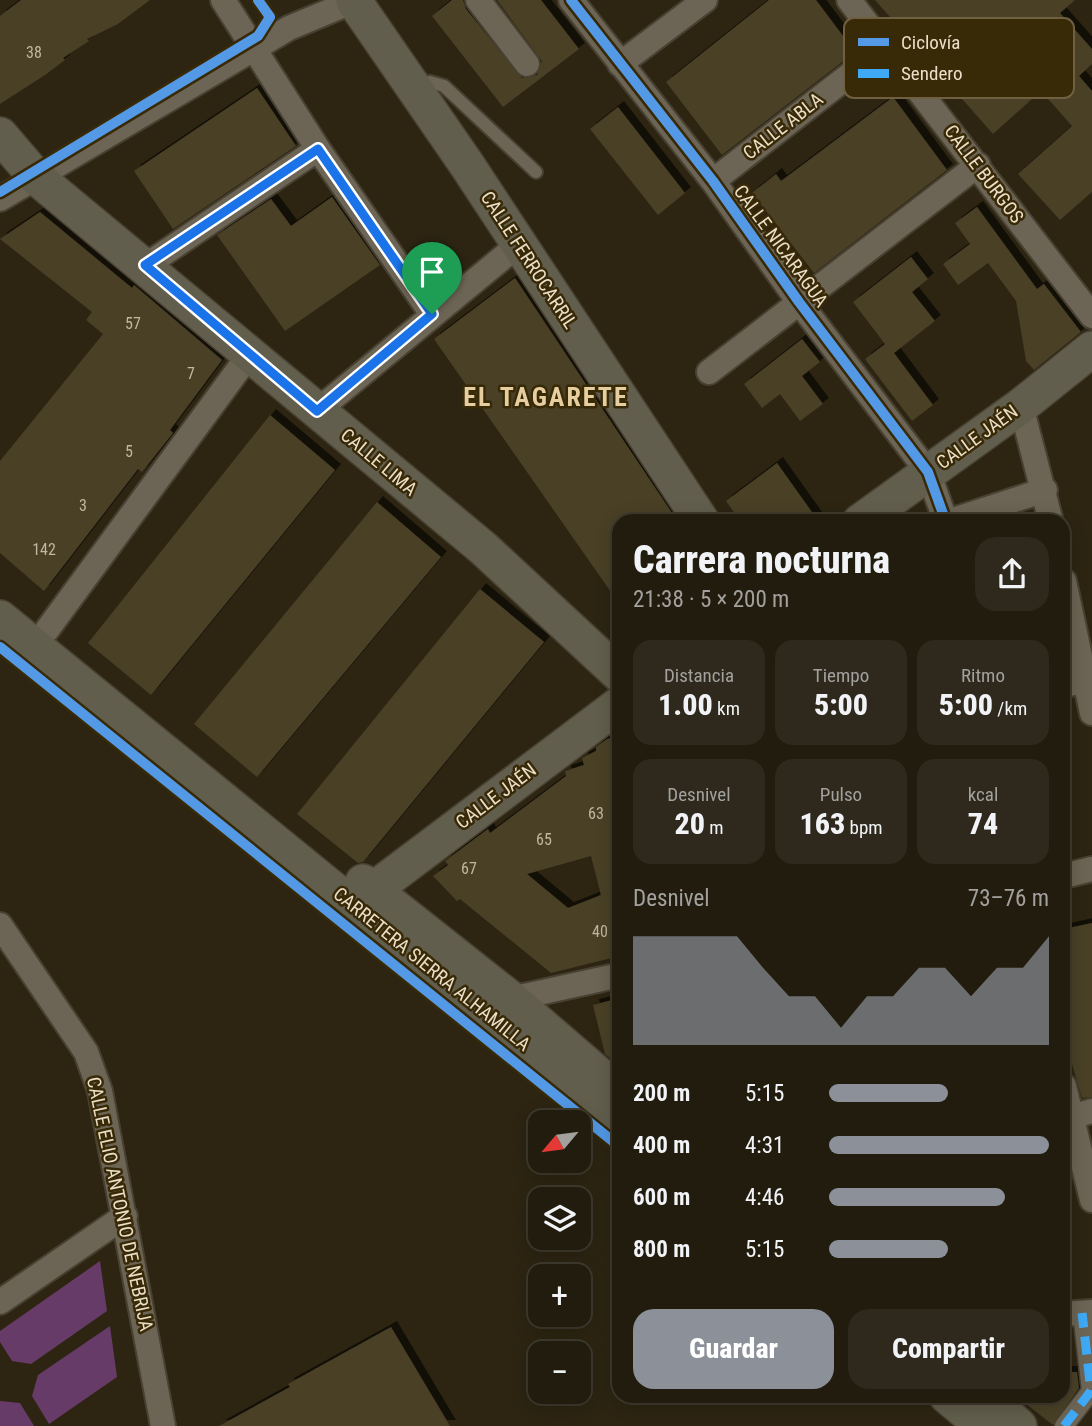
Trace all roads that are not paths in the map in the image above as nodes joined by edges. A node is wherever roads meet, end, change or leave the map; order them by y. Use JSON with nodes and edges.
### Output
{"nodes":[{"id":1,"x":223,"y":0,"type":"edge"},
{"id":2,"x":356,"y":0,"type":"edge"},
{"id":3,"x":478,"y":0,"type":"edge"},
{"id":4,"x":571,"y":0,"type":"edge"},
{"id":5,"x":705,"y":0,"type":"edge"},
{"id":6,"x":849,"y":0,"type":"edge"},
{"id":7,"x":864,"y":18,"type":"edge"},
{"id":8,"x":254,"y":49,"type":"junction"},
{"id":9,"x":527,"y":64,"type":"dead end"},
{"id":10,"x":620,"y":64,"type":"junction"},
{"id":11,"x":844,"y":79,"type":"edge"},
{"id":12,"x":412,"y":87,"type":"junction"},
{"id":13,"x":927,"y":98,"type":"edge"},
{"id":14,"x":0,"y":135,"type":"edge"},
{"id":15,"x":318,"y":149,"type":"junction"},
{"id":16,"x":978,"y":165,"type":"junction"},
{"id":17,"x":537,"y":172,"type":"dead end"},
{"id":18,"x":36,"y":177,"type":"junction"},
{"id":19,"x":713,"y":181,"type":"junction"},
{"id":20,"x":0,"y":199,"type":"edge"},
{"id":21,"x":518,"y":245,"type":"junction"},
{"id":22,"x":145,"y":265,"type":"junction"},
{"id":23,"x":799,"y":302,"type":"junction"},
{"id":24,"x":432,"y":314,"type":"junction"},
{"id":25,"x":1092,"y":316,"type":"edge"},
{"id":26,"x":1092,"y":349,"type":"edge"},
{"id":27,"x":249,"y":355,"type":"junction"},
{"id":28,"x":709,"y":372,"type":"dead end"},
{"id":29,"x":1021,"y":406,"type":"junction"},
{"id":30,"x":317,"y":411,"type":"junction"},
{"id":31,"x":928,"y":472,"type":"junction"},
{"id":32,"x":1045,"y":490,"type":"junction"},
{"id":33,"x":697,"y":514,"type":"edge"},
{"id":34,"x":870,"y":514,"type":"edge"},
{"id":35,"x":944,"y":514,"type":"edge"},
{"id":36,"x":972,"y":514,"type":"edge"},
{"id":37,"x":1050,"y":514,"type":"edge"},
{"id":38,"x":0,"y":592,"type":"edge"},
{"id":39,"x":0,"y":618,"type":"edge"},
{"id":40,"x":47,"y":629,"type":"junction"},
{"id":41,"x":1070,"y":637,"type":"edge"},
{"id":42,"x":612,"y":668,"type":"edge"},
{"id":43,"x":1075,"y":683,"type":"edge"},
{"id":44,"x":612,"y":710,"type":"edge"},
{"id":45,"x":1092,"y":713,"type":"edge"},
{"id":46,"x":244,"y":816,"type":"junction"},
{"id":47,"x":1092,"y":869,"type":"edge"},
{"id":48,"x":1070,"y":874,"type":"edge"},
{"id":49,"x":373,"y":890,"type":"junction"},
{"id":50,"x":0,"y":925,"type":"edge"},
{"id":51,"x":612,"y":977,"type":"edge"},
{"id":52,"x":511,"y":999,"type":"junction"},
{"id":53,"x":537,"y":1022,"type":"junction"},
{"id":54,"x":612,"y":1086,"type":"edge"},
{"id":55,"x":612,"y":1103,"type":"edge"},
{"id":56,"x":612,"y":1116,"type":"edge"},
{"id":57,"x":1076,"y":1116,"type":"edge"},
{"id":58,"x":1092,"y":1200,"type":"edge"},
{"id":59,"x":125,"y":1216,"type":"junction"},
{"id":60,"x":0,"y":1302,"type":"edge"},
{"id":61,"x":1079,"y":1313,"type":"edge"},
{"id":62,"x":955,"y":1403,"type":"edge"},
{"id":63,"x":993,"y":1403,"type":"edge"},
{"id":64,"x":163,"y":1426,"type":"edge"},
{"id":65,"x":983,"y":1426,"type":"edge"},
{"id":66,"x":1018,"y":1426,"type":"edge"},
{"id":67,"x":1064,"y":1426,"type":"edge"}],
"edges":[{"from":1,"to":8,"type":"street"},
{"from":2,"to":8,"type":"street"},
{"from":2,"to":12,"type":"main road","name":"CALLE FERROCARRIL"},
{"from":3,"to":9,"type":"street"},
{"from":4,"to":10,"type":"street","name":"CALLE NICARAGUA"},
{"from":5,"to":10,"type":"street"},
{"from":6,"to":7,"type":"street","name":"CALLE BURGOS"},
{"from":8,"to":15,"type":"street"},
{"from":8,"to":18,"type":"street"},
{"from":10,"to":19,"type":"street","name":"CALLE NICARAGUA"},
{"from":11,"to":19,"type":"street","name":"CALLE ABLA"},
{"from":12,"to":17,"type":"lane"},
{"from":12,"to":21,"type":"main road","name":"CALLE FERROCARRIL"},
{"from":13,"to":16,"type":"street","name":"CALLE BURGOS"},
{"from":14,"to":18,"type":"main road","name":"CALLE LIMA"},
{"from":15,"to":22,"type":"street"},
{"from":15,"to":24,"type":"street"},
{"from":16,"to":23,"type":"street"},
{"from":16,"to":25,"type":"street","name":"CALLE BURGOS"},
{"from":18,"to":20,"type":"street"},
{"from":18,"to":22,"type":"main road","name":"CALLE LIMA"},
{"from":19,"to":23,"type":"street","name":"CALLE NICARAGUA"},
{"from":21,"to":24,"type":"street"},
{"from":21,"to":33,"type":"main road","name":"CALLE FERROCARRIL"},
{"from":22,"to":27,"type":"main road","name":"CALLE LIMA"},
{"from":23,"to":28,"type":"street"},
{"from":23,"to":31,"type":"street","name":"CALLE NICARAGUA"},
{"from":24,"to":30,"type":"street"},
{"from":26,"to":29,"type":"main road","name":"CALLE JAÉN"},
{"from":27,"to":30,"type":"main road","name":"CALLE LIMA"},
{"from":27,"to":40,"type":"street"},
{"from":29,"to":31,"type":"main road","name":"CALLE JAÉN"},
{"from":29,"to":32,"type":"street"},
{"from":30,"to":42,"type":"main road","name":"CALLE LIMA"},
{"from":31,"to":34,"type":"main road","name":"CALLE JAÉN"},
{"from":31,"to":35,"type":"street","name":"CALLE NICARAGUA"},
{"from":32,"to":36,"type":"street"},
{"from":32,"to":37,"type":"street"},
{"from":38,"to":40,"type":"main road","name":"CARRETERA SIERRA ALHAMILLA"},
{"from":39,"to":46,"type":"main road","name":"CARRETERA SIERRA ALHAMILLA"},
{"from":40,"to":49,"type":"main road","name":"CARRETERA SIERRA ALHAMILLA"},
{"from":41,"to":43,"type":"street"},
{"from":43,"to":45,"type":"street"},
{"from":44,"to":49,"type":"main road","name":"CALLE JAÉN"},
{"from":46,"to":49,"type":"main road","name":"CARRETERA SIERRA ALHAMILLA"},
{"from":46,"to":56,"type":"main road","name":"CARRETERA SIERRA ALHAMILLA"},
{"from":47,"to":48,"type":"street"},
{"from":49,"to":52,"type":"main road","name":"CARRETERA SIERRA ALHAMILLA"},
{"from":50,"to":59,"type":"street","name":"CALLE ELIO ANTONIO DE NEBRIJA"},
{"from":51,"to":52,"type":"street"},
{"from":52,"to":53,"type":"main road","name":"CARRETERA SIERRA ALHAMILLA"},
{"from":53,"to":54,"type":"main road","name":"CARRETERA SIERRA ALHAMILLA"},
{"from":53,"to":55,"type":"main road","name":"CARRETERA SIERRA ALHAMILLA"},
{"from":57,"to":58,"type":"street"},
{"from":59,"to":60,"type":"street"},
{"from":59,"to":64,"type":"street","name":"CALLE ELIO ANTONIO DE NEBRIJA"},
{"from":61,"to":67,"type":"street"},
{"from":62,"to":65,"type":"main road"},
{"from":63,"to":66,"type":"main road"}]}
